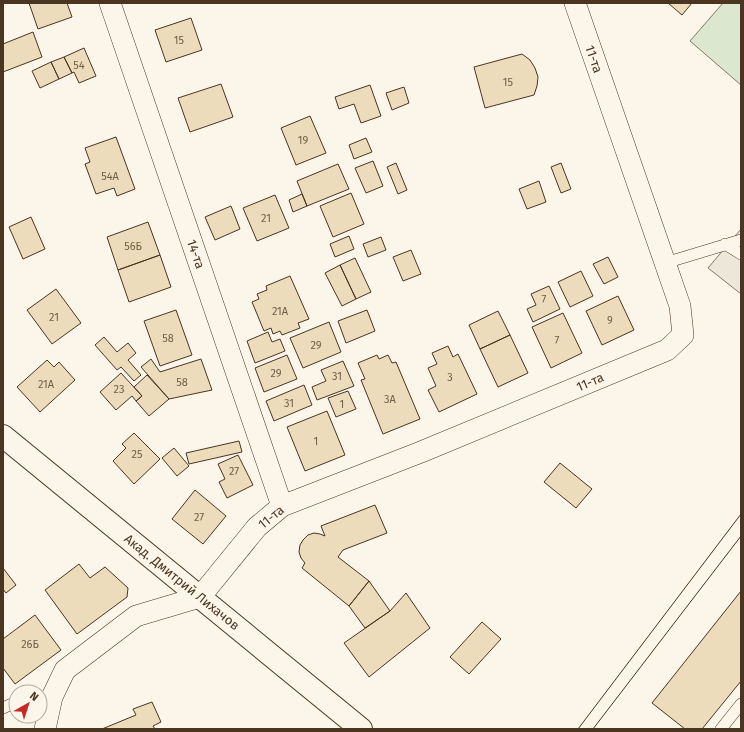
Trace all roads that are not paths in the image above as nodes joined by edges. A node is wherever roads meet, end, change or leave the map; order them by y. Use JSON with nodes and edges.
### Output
{"nodes":[{"id":1,"x":110,"y":3,"type":"edge"},
{"id":2,"x":575,"y":3,"type":"edge"},
{"id":3,"x":741,"y":240,"type":"edge"},
{"id":4,"x":725,"y":244,"type":"junction"},
{"id":5,"x":741,"y":254,"type":"edge"},
{"id":6,"x":665,"y":263,"type":"junction"},
{"id":7,"x":3,"y":436,"type":"edge"},
{"id":8,"x":282,"y":506,"type":"junction"},
{"id":9,"x":200,"y":597,"type":"junction"},
{"id":10,"x":48,"y":694,"type":"edge"},
{"id":11,"x":741,"y":704,"type":"edge"},
{"id":12,"x":361,"y":729,"type":"edge"},
{"id":13,"x":721,"y":729,"type":"edge"}],
"edges":[{"from":1,"to":8,"type":"street","name":"14-та"},
{"from":2,"to":6,"type":"street","name":"11-та"},
{"from":3,"to":4,"type":"lane"},
{"from":4,"to":5,"type":"lane"},
{"from":4,"to":6,"type":"lane"},
{"from":6,"to":8,"type":"street","name":"11-та"},
{"from":7,"to":9,"type":"street","name":"Акад. Дмитрий Лихачов"},
{"from":8,"to":9,"type":"street","name":"11-та"},
{"from":9,"to":10,"type":"street"},
{"from":9,"to":12,"type":"street","name":"Акад. Дмитрий Лихачов"},
{"from":11,"to":13,"type":"lane"}]}
